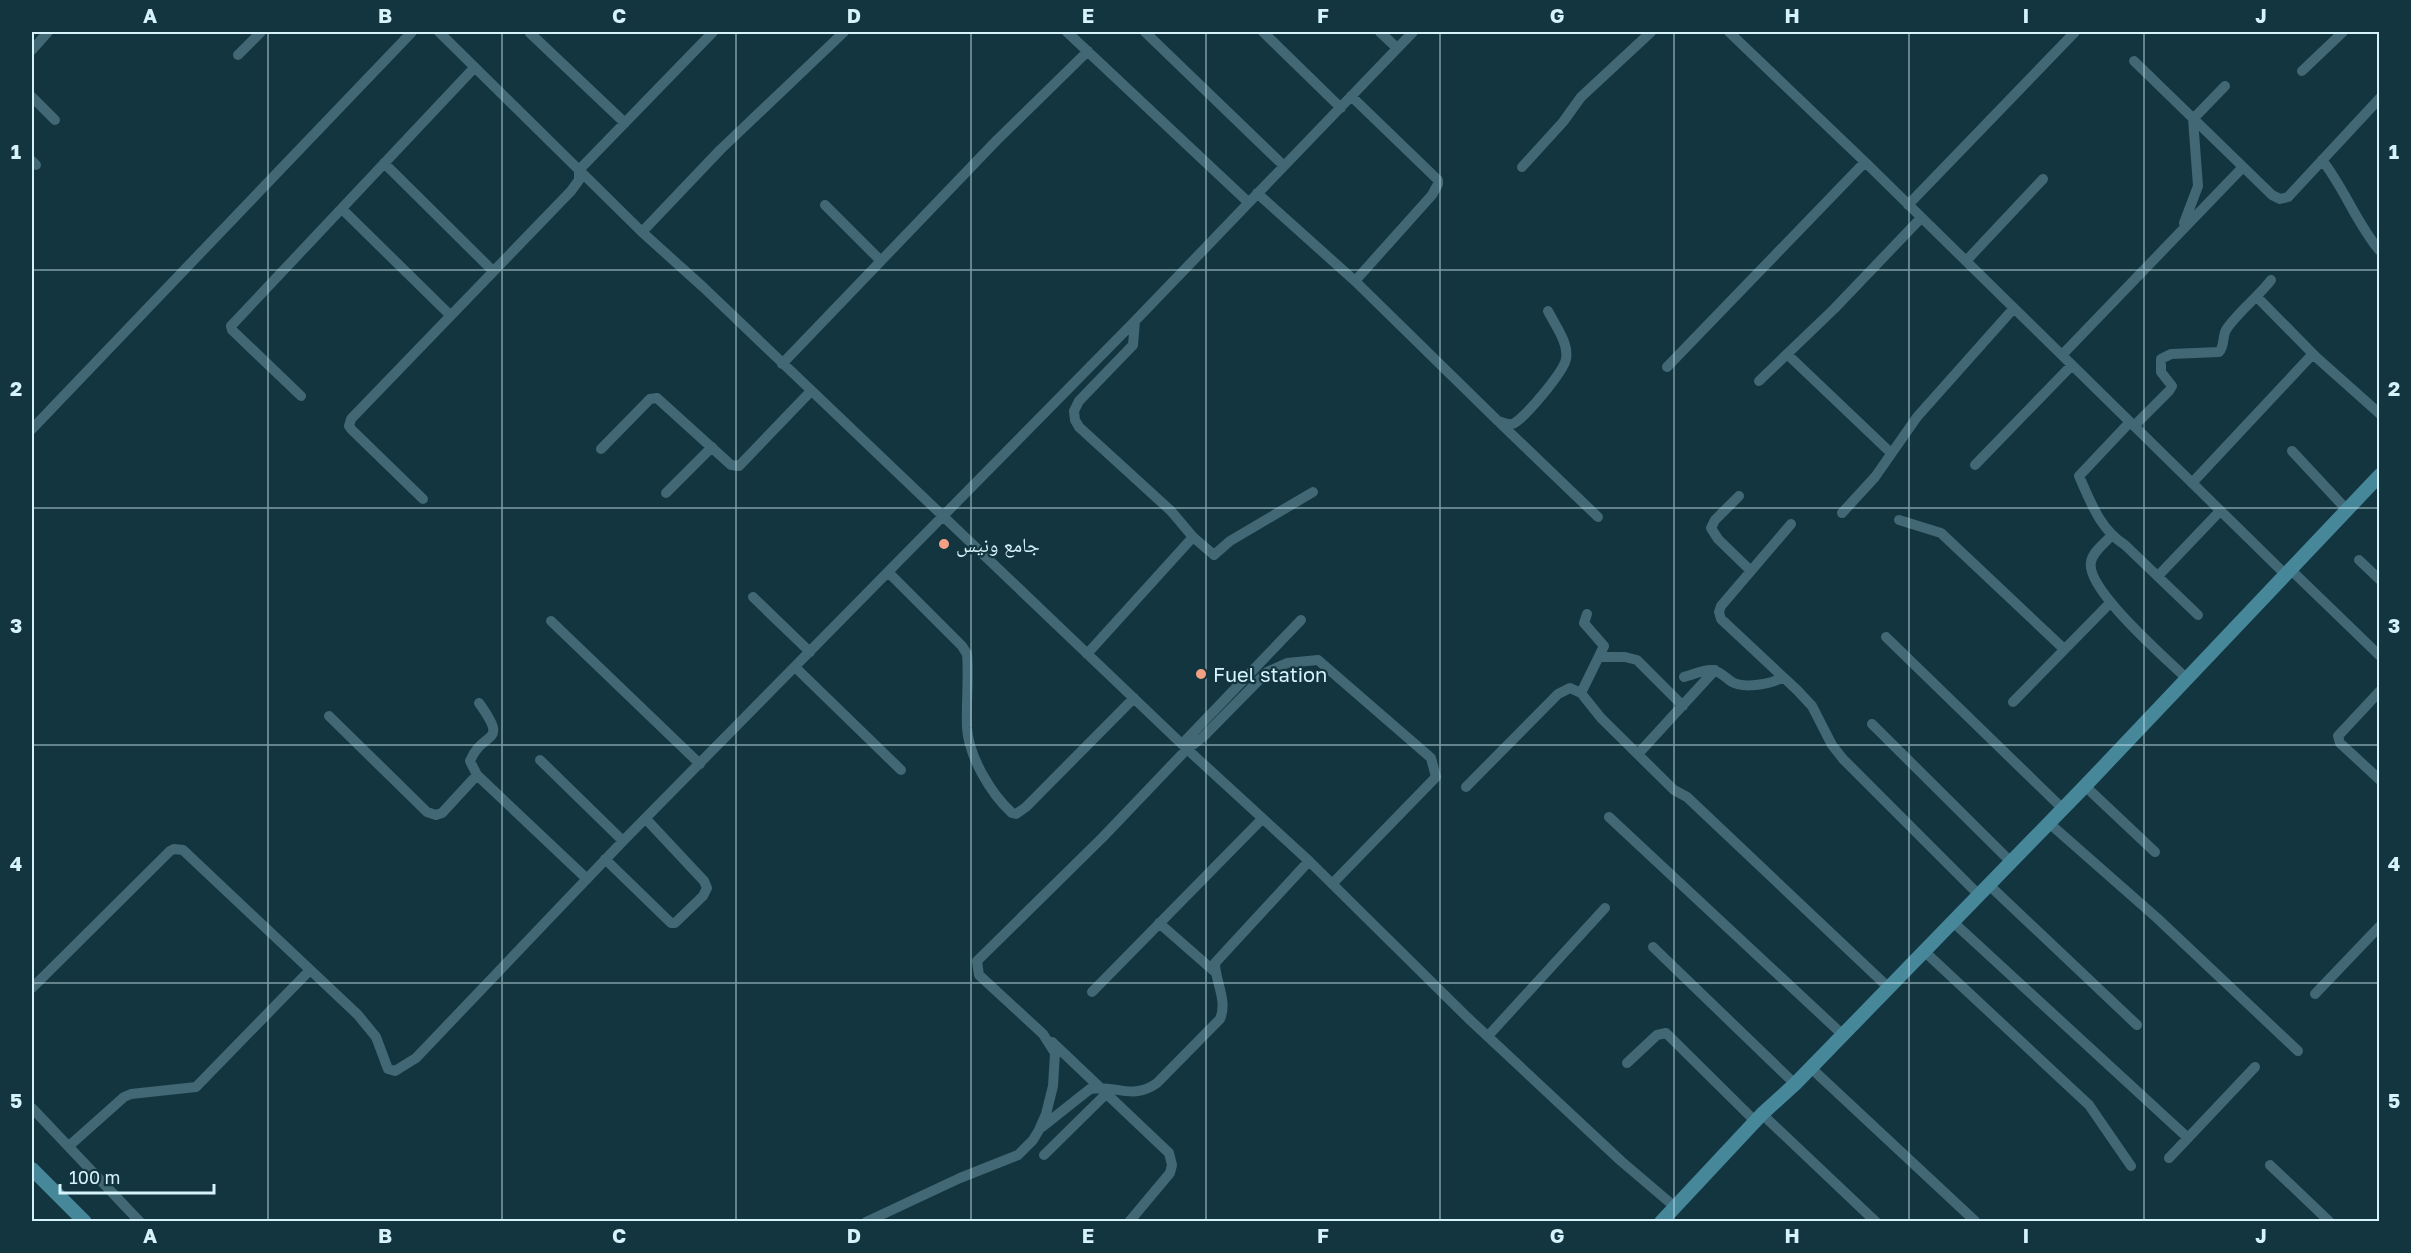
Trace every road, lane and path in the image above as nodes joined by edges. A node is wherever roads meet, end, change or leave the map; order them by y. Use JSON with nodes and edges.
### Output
{"nodes":[{"id":1,"x":48,"y":32,"type":"edge"},
{"id":2,"x":261,"y":32,"type":"edge"},
{"id":3,"x":412,"y":32,"type":"edge"},
{"id":4,"x":442,"y":32,"type":"edge"},
{"id":5,"x":713,"y":32,"type":"edge"},
{"id":6,"x":844,"y":32,"type":"edge"},
{"id":7,"x":1067,"y":32,"type":"edge"},
{"id":8,"x":1145,"y":32,"type":"edge"},
{"id":9,"x":1263,"y":32,"type":"edge"},
{"id":10,"x":1380,"y":32,"type":"edge"},
{"id":11,"x":1413,"y":32,"type":"edge"},
{"id":12,"x":1652,"y":32,"type":"edge"},
{"id":13,"x":1729,"y":32,"type":"edge"},
{"id":14,"x":2075,"y":32,"type":"edge"},
{"id":15,"x":2343,"y":32,"type":"edge"},
{"id":16,"x":530,"y":33,"type":"dead end"},
{"id":17,"x":1397,"y":48,"type":"junction"},
{"id":18,"x":32,"y":50,"type":"edge"},
{"id":19,"x":1088,"y":51,"type":"junction"},
{"id":20,"x":238,"y":55,"type":"dead end"},
{"id":21,"x":2134,"y":61,"type":"dead end"},
{"id":22,"x":474,"y":68,"type":"junction"},
{"id":23,"x":2302,"y":71,"type":"dead end"},
{"id":24,"x":2225,"y":86,"type":"dead end"},
{"id":25,"x":1351,"y":96,"type":"junction"},
{"id":26,"x":32,"y":97,"type":"edge"},
{"id":27,"x":2379,"y":98,"type":"edge"},
{"id":28,"x":1341,"y":108,"type":"junction"},
{"id":29,"x":2193,"y":119,"type":"junction"},
{"id":30,"x":55,"y":120,"type":"dead end"},
{"id":31,"x":625,"y":123,"type":"junction"},
{"id":32,"x":2322,"y":160,"type":"junction"},
{"id":33,"x":1865,"y":162,"type":"junction"},
{"id":34,"x":384,"y":163,"type":"junction"},
{"id":35,"x":1284,"y":166,"type":"junction"},
{"id":36,"x":1522,"y":167,"type":"dead end"},
{"id":37,"x":2243,"y":167,"type":"junction"},
{"id":38,"x":579,"y":170,"type":"junction"},
{"id":39,"x":2043,"y":179,"type":"dead end"},
{"id":40,"x":1257,"y":193,"type":"junction"},
{"id":41,"x":1248,"y":202,"type":"junction"},
{"id":42,"x":825,"y":205,"type":"dead end"},
{"id":43,"x":1908,"y":205,"type":"junction"},
{"id":44,"x":342,"y":209,"type":"junction"},
{"id":45,"x":1921,"y":218,"type":"junction"},
{"id":46,"x":642,"y":232,"type":"junction"},
{"id":47,"x":2176,"y":237,"type":"junction"},
{"id":48,"x":2379,"y":251,"type":"edge"},
{"id":49,"x":881,"y":261,"type":"junction"},
{"id":50,"x":1966,"y":261,"type":"junction"},
{"id":51,"x":493,"y":272,"type":"junction"},
{"id":52,"x":1355,"y":280,"type":"junction"},
{"id":53,"x":2271,"y":280,"type":"dead end"},
{"id":54,"x":2258,"y":297,"type":"junction"},
{"id":55,"x":2014,"y":308,"type":"junction"},
{"id":56,"x":1548,"y":311,"type":"dead end"},
{"id":57,"x":450,"y":315,"type":"junction"},
{"id":58,"x":1135,"y":321,"type":"junction"},
{"id":59,"x":1786,"y":354,"type":"junction"},
{"id":60,"x":2062,"y":355,"type":"junction"},
{"id":61,"x":2316,"y":357,"type":"junction"},
{"id":62,"x":782,"y":364,"type":"junction"},
{"id":63,"x":2072,"y":365,"type":"junction"},
{"id":64,"x":1667,"y":367,"type":"dead end"},
{"id":65,"x":1759,"y":381,"type":"dead end"},
{"id":66,"x":811,"y":391,"type":"junction"},
{"id":67,"x":301,"y":396,"type":"dead end"},
{"id":68,"x":2379,"y":414,"type":"edge"},
{"id":69,"x":1498,"y":421,"type":"junction"},
{"id":70,"x":2132,"y":424,"type":"junction"},
{"id":71,"x":32,"y":429,"type":"edge"},
{"id":72,"x":712,"y":447,"type":"junction"},
{"id":73,"x":601,"y":449,"type":"dead end"},
{"id":74,"x":2292,"y":451,"type":"dead end"},
{"id":75,"x":1892,"y":453,"type":"junction"},
{"id":76,"x":1975,"y":465,"type":"dead end"},
{"id":77,"x":2379,"y":475,"type":"edge"},
{"id":78,"x":2192,"y":483,"type":"junction"},
{"id":79,"x":1313,"y":492,"type":"dead end"},
{"id":80,"x":666,"y":493,"type":"dead end"},
{"id":81,"x":1739,"y":496,"type":"dead end"},
{"id":82,"x":423,"y":499,"type":"dead end"},
{"id":83,"x":2348,"y":510,"type":"junction"},
{"id":84,"x":2220,"y":511,"type":"junction"},
{"id":85,"x":1842,"y":513,"type":"dead end"},
{"id":86,"x":943,"y":517,"type":"junction"},
{"id":87,"x":1598,"y":517,"type":"dead end"},
{"id":88,"x":1899,"y":520,"type":"dead end"},
{"id":89,"x":1791,"y":524,"type":"dead end"},
{"id":90,"x":2111,"y":536,"type":"junction"},
{"id":91,"x":1194,"y":537,"type":"junction"},
{"id":92,"x":2359,"y":560,"type":"dead end"},
{"id":93,"x":888,"y":572,"type":"junction"},
{"id":94,"x":1751,"y":572,"type":"junction"},
{"id":95,"x":2288,"y":573,"type":"junction"},
{"id":96,"x":2158,"y":576,"type":"junction"},
{"id":97,"x":2379,"y":580,"type":"edge"},
{"id":98,"x":753,"y":597,"type":"dead end"},
{"id":99,"x":2110,"y":603,"type":"junction"},
{"id":100,"x":1587,"y":614,"type":"dead end"},
{"id":101,"x":2198,"y":615,"type":"dead end"},
{"id":102,"x":1301,"y":620,"type":"dead end"},
{"id":103,"x":551,"y":621,"type":"dead end"},
{"id":104,"x":1886,"y":637,"type":"dead end"},
{"id":105,"x":2064,"y":649,"type":"junction"},
{"id":106,"x":810,"y":652,"type":"junction"},
{"id":107,"x":1087,"y":654,"type":"junction"},
{"id":108,"x":2379,"y":656,"type":"edge"},
{"id":109,"x":1600,"y":657,"type":"junction"},
{"id":110,"x":795,"y":667,"type":"junction"},
{"id":111,"x":1715,"y":670,"type":"junction"},
{"id":112,"x":1684,"y":677,"type":"dead end"},
{"id":113,"x":1784,"y":677,"type":"junction"},
{"id":114,"x":2187,"y":679,"type":"junction"},
{"id":115,"x":2379,"y":691,"type":"edge"},
{"id":116,"x":1581,"y":693,"type":"junction"},
{"id":117,"x":1134,"y":698,"type":"junction"},
{"id":118,"x":2013,"y":702,"type":"dead end"},
{"id":119,"x":479,"y":703,"type":"dead end"},
{"id":120,"x":1683,"y":706,"type":"junction"},
{"id":121,"x":329,"y":716,"type":"dead end"},
{"id":122,"x":1872,"y":724,"type":"dead end"},
{"id":123,"x":1184,"y":747,"type":"junction"},
{"id":124,"x":1638,"y":754,"type":"junction"},
{"id":125,"x":540,"y":760,"type":"dead end"},
{"id":126,"x":700,"y":764,"type":"junction"},
{"id":127,"x":901,"y":770,"type":"dead end"},
{"id":128,"x":477,"y":775,"type":"junction"},
{"id":129,"x":2379,"y":780,"type":"edge"},
{"id":130,"x":2085,"y":786,"type":"junction"},
{"id":131,"x":1466,"y":787,"type":"dead end"},
{"id":132,"x":2063,"y":808,"type":"junction"},
{"id":133,"x":1609,"y":817,"type":"dead end"},
{"id":134,"x":646,"y":819,"type":"junction"},
{"id":135,"x":1262,"y":819,"type":"junction"},
{"id":136,"x":2049,"y":823,"type":"junction"},
{"id":137,"x":624,"y":841,"type":"junction"},
{"id":138,"x":2155,"y":852,"type":"dead end"},
{"id":139,"x":606,"y":859,"type":"junction"},
{"id":140,"x":1309,"y":861,"type":"junction"},
{"id":141,"x":2011,"y":862,"type":"junction"},
{"id":142,"x":587,"y":879,"type":"junction"},
{"id":143,"x":1332,"y":884,"type":"junction"},
{"id":144,"x":1989,"y":885,"type":"junction"},
{"id":145,"x":1979,"y":895,"type":"junction"},
{"id":146,"x":1605,"y":908,"type":"dead end"},
{"id":147,"x":1953,"y":922,"type":"junction"},
{"id":148,"x":1159,"y":923,"type":"junction"},
{"id":149,"x":2379,"y":926,"type":"edge"},
{"id":150,"x":1653,"y":947,"type":"dead end"},
{"id":151,"x":1924,"y":951,"type":"junction"},
{"id":152,"x":310,"y":970,"type":"junction"},
{"id":153,"x":1215,"y":972,"type":"junction"},
{"id":154,"x":32,"y":988,"type":"edge"},
{"id":155,"x":1889,"y":988,"type":"junction"},
{"id":156,"x":1092,"y":992,"type":"dead end"},
{"id":157,"x":2315,"y":994,"type":"dead end"},
{"id":158,"x":2137,"y":1025,"type":"dead end"},
{"id":159,"x":1043,"y":1034,"type":"junction"},
{"id":160,"x":1843,"y":1035,"type":"junction"},
{"id":161,"x":1488,"y":1036,"type":"junction"},
{"id":162,"x":2298,"y":1051,"type":"dead end"},
{"id":163,"x":1627,"y":1064,"type":"dead end"},
{"id":164,"x":2255,"y":1067,"type":"dead end"},
{"id":165,"x":1811,"y":1068,"type":"junction"},
{"id":166,"x":1795,"y":1084,"type":"junction"},
{"id":167,"x":1103,"y":1090,"type":"junction"},
{"id":168,"x":32,"y":1108,"type":"edge"},
{"id":169,"x":1759,"y":1118,"type":"junction"},
{"id":170,"x":1039,"y":1130,"type":"junction"},
{"id":171,"x":2188,"y":1138,"type":"junction"},
{"id":172,"x":69,"y":1146,"type":"junction"},
{"id":173,"x":1044,"y":1155,"type":"dead end"},
{"id":174,"x":2169,"y":1158,"type":"dead end"},
{"id":175,"x":2270,"y":1165,"type":"dead end"},
{"id":176,"x":2132,"y":1166,"type":"dead end"},
{"id":177,"x":32,"y":1169,"type":"edge"},
{"id":178,"x":1676,"y":1207,"type":"junction"},
{"id":179,"x":85,"y":1221,"type":"edge"},
{"id":180,"x":140,"y":1221,"type":"edge"},
{"id":181,"x":866,"y":1221,"type":"edge"},
{"id":182,"x":1129,"y":1221,"type":"edge"},
{"id":183,"x":1661,"y":1221,"type":"edge"},
{"id":184,"x":1876,"y":1221,"type":"edge"},
{"id":185,"x":1975,"y":1221,"type":"edge"},
{"id":186,"x":2330,"y":1221,"type":"edge"}],
"edges":[{"from":1,"to":18,"type":"street"},
{"from":2,"to":20,"type":"street"},
{"from":3,"to":71,"type":"street"},
{"from":4,"to":22,"type":"street"},
{"from":5,"to":31,"type":"street"},
{"from":6,"to":46,"type":"street"},
{"from":7,"to":19,"type":"street"},
{"from":8,"to":35,"type":"street"},
{"from":9,"to":28,"type":"street"},
{"from":10,"to":17,"type":"street"},
{"from":11,"to":17,"type":"street"},
{"from":12,"to":36,"type":"street"},
{"from":13,"to":33,"type":"street"},
{"from":14,"to":43,"type":"street"},
{"from":15,"to":23,"type":"street"},
{"from":16,"to":31,"type":"street"},
{"from":17,"to":25,"type":"street"},
{"from":19,"to":41,"type":"street"},
{"from":19,"to":49,"type":"street"},
{"from":21,"to":29,"type":"street"},
{"from":22,"to":34,"type":"street"},
{"from":22,"to":38,"type":"street"},
{"from":24,"to":29,"type":"street"},
{"from":25,"to":28,"type":"street"},
{"from":25,"to":52,"type":"street"},
{"from":26,"to":30,"type":"street"},
{"from":27,"to":32,"type":"street"},
{"from":28,"to":35,"type":"street"},
{"from":29,"to":37,"type":"street"},
{"from":29,"to":47,"type":"street"},
{"from":31,"to":38,"type":"street"},
{"from":32,"to":37,"type":"street"},
{"from":32,"to":48,"type":"street"},
{"from":33,"to":43,"type":"street"},
{"from":33,"to":64,"type":"street"},
{"from":34,"to":44,"type":"street"},
{"from":34,"to":51,"type":"street"},
{"from":35,"to":40,"type":"street"},
{"from":37,"to":47,"type":"street"},
{"from":38,"to":46,"type":"street"},
{"from":38,"to":51,"type":"street"},
{"from":39,"to":50,"type":"street"},
{"from":40,"to":41,"type":"street"},
{"from":40,"to":52,"type":"street"},
{"from":41,"to":58,"type":"street"},
{"from":42,"to":49,"type":"street"},
{"from":43,"to":45,"type":"street"},
{"from":44,"to":57,"type":"street"},
{"from":44,"to":67,"type":"street"},
{"from":45,"to":50,"type":"street"},
{"from":45,"to":59,"type":"street"},
{"from":46,"to":62,"type":"street"},
{"from":47,"to":60,"type":"street"},
{"from":49,"to":62,"type":"street"},
{"from":50,"to":55,"type":"street"},
{"from":51,"to":57,"type":"street"},
{"from":52,"to":69,"type":"street"},
{"from":53,"to":54,"type":"street"},
{"from":54,"to":61,"type":"street"},
{"from":54,"to":70,"type":"street"},
{"from":55,"to":60,"type":"street"},
{"from":55,"to":75,"type":"street"},
{"from":56,"to":69,"type":"street"},
{"from":57,"to":82,"type":"street"},
{"from":58,"to":86,"type":"street"},
{"from":58,"to":91,"type":"street"},
{"from":59,"to":65,"type":"street"},
{"from":59,"to":75,"type":"street"},
{"from":60,"to":63,"type":"street"},
{"from":61,"to":68,"type":"street"},
{"from":61,"to":78,"type":"street"},
{"from":62,"to":66,"type":"street"},
{"from":63,"to":70,"type":"street"},
{"from":63,"to":76,"type":"street"},
{"from":66,"to":72,"type":"street"},
{"from":66,"to":86,"type":"street"},
{"from":69,"to":87,"type":"street"},
{"from":70,"to":78,"type":"street"},
{"from":70,"to":90,"type":"street"},
{"from":72,"to":73,"type":"street"},
{"from":72,"to":80,"type":"street"},
{"from":74,"to":83,"type":"street"},
{"from":75,"to":85,"type":"street"},
{"from":77,"to":83,"type":"main road"},
{"from":78,"to":84,"type":"street"},
{"from":79,"to":91,"type":"street"},
{"from":81,"to":94,"type":"street"},
{"from":83,"to":95,"type":"main road"},
{"from":84,"to":95,"type":"street"},
{"from":84,"to":96,"type":"street"},
{"from":86,"to":93,"type":"street"},
{"from":86,"to":107,"type":"street"},
{"from":88,"to":105,"type":"street"},
{"from":89,"to":94,"type":"street"},
{"from":90,"to":96,"type":"street"},
{"from":90,"to":99,"type":"street"},
{"from":91,"to":107,"type":"street"},
{"from":92,"to":97,"type":"street"},
{"from":93,"to":106,"type":"street"},
{"from":93,"to":117,"type":"street"},
{"from":94,"to":113,"type":"street"},
{"from":95,"to":108,"type":"street"},
{"from":95,"to":114,"type":"main road"},
{"from":96,"to":101,"type":"street"},
{"from":98,"to":106,"type":"street"},
{"from":99,"to":105,"type":"street"},
{"from":99,"to":114,"type":"street"},
{"from":100,"to":109,"type":"street"},
{"from":102,"to":123,"type":"street"},
{"from":103,"to":126,"type":"street"},
{"from":104,"to":132,"type":"street"},
{"from":105,"to":118,"type":"street"},
{"from":106,"to":110,"type":"street"},
{"from":107,"to":117,"type":"street"},
{"from":109,"to":116,"type":"street"},
{"from":109,"to":120,"type":"street"},
{"from":110,"to":126,"type":"street"},
{"from":110,"to":127,"type":"street"},
{"from":111,"to":112,"type":"street"},
{"from":111,"to":113,"type":"street"},
{"from":111,"to":120,"type":"street"},
{"from":113,"to":145,"type":"street"},
{"from":114,"to":130,"type":"main road"},
{"from":115,"to":129,"type":"street"},
{"from":116,"to":124,"type":"street"},
{"from":116,"to":131,"type":"street"},
{"from":117,"to":123,"type":"street"},
{"from":119,"to":128,"type":"street"},
{"from":120,"to":124,"type":"street"},
{"from":121,"to":128,"type":"street"},
{"from":122,"to":141,"type":"street"},
{"from":123,"to":135,"type":"street"},
{"from":123,"to":143,"type":"street"},
{"from":123,"to":159,"type":"street"},
{"from":124,"to":155,"type":"street"},
{"from":125,"to":137,"type":"street"},
{"from":126,"to":134,"type":"street"},
{"from":128,"to":142,"type":"street"},
{"from":130,"to":132,"type":"main road"},
{"from":130,"to":138,"type":"street"},
{"from":132,"to":136,"type":"main road"},
{"from":133,"to":160,"type":"street"},
{"from":134,"to":137,"type":"street"},
{"from":134,"to":139,"type":"street"},
{"from":135,"to":140,"type":"street"},
{"from":135,"to":148,"type":"street"},
{"from":136,"to":141,"type":"main road"},
{"from":136,"to":162,"type":"street"},
{"from":137,"to":139,"type":"street"},
{"from":139,"to":142,"type":"street"},
{"from":140,"to":143,"type":"street"},
{"from":140,"to":153,"type":"street"},
{"from":141,"to":144,"type":"main road"},
{"from":142,"to":152,"type":"street"},
{"from":143,"to":161,"type":"street"},
{"from":144,"to":145,"type":"main road"},
{"from":144,"to":158,"type":"street"},
{"from":145,"to":147,"type":"main road"},
{"from":146,"to":161,"type":"street"},
{"from":147,"to":151,"type":"main road"},
{"from":147,"to":171,"type":"street"},
{"from":148,"to":153,"type":"street"},
{"from":148,"to":156,"type":"street"},
{"from":149,"to":157,"type":"street"},
{"from":150,"to":166,"type":"street"},
{"from":151,"to":155,"type":"main road"},
{"from":151,"to":176,"type":"street"},
{"from":152,"to":154,"type":"street"},
{"from":152,"to":172,"type":"street"},
{"from":153,"to":167,"type":"street"},
{"from":155,"to":160,"type":"main road"},
{"from":159,"to":167,"type":"street"},
{"from":159,"to":170,"type":"street"},
{"from":160,"to":165,"type":"main road"},
{"from":161,"to":178,"type":"street"},
{"from":163,"to":169,"type":"street"},
{"from":164,"to":171,"type":"street"},
{"from":165,"to":166,"type":"main road"},
{"from":165,"to":185,"type":"street"},
{"from":166,"to":169,"type":"main road"},
{"from":167,"to":170,"type":"street"},
{"from":167,"to":173,"type":"street"},
{"from":167,"to":182,"type":"street"},
{"from":168,"to":172,"type":"street"},
{"from":169,"to":178,"type":"main road"},
{"from":169,"to":184,"type":"street"},
{"from":170,"to":181,"type":"street"},
{"from":171,"to":174,"type":"street"},
{"from":172,"to":180,"type":"street"},
{"from":175,"to":186,"type":"street"},
{"from":177,"to":179,"type":"main road"},
{"from":178,"to":183,"type":"main road"}]}
